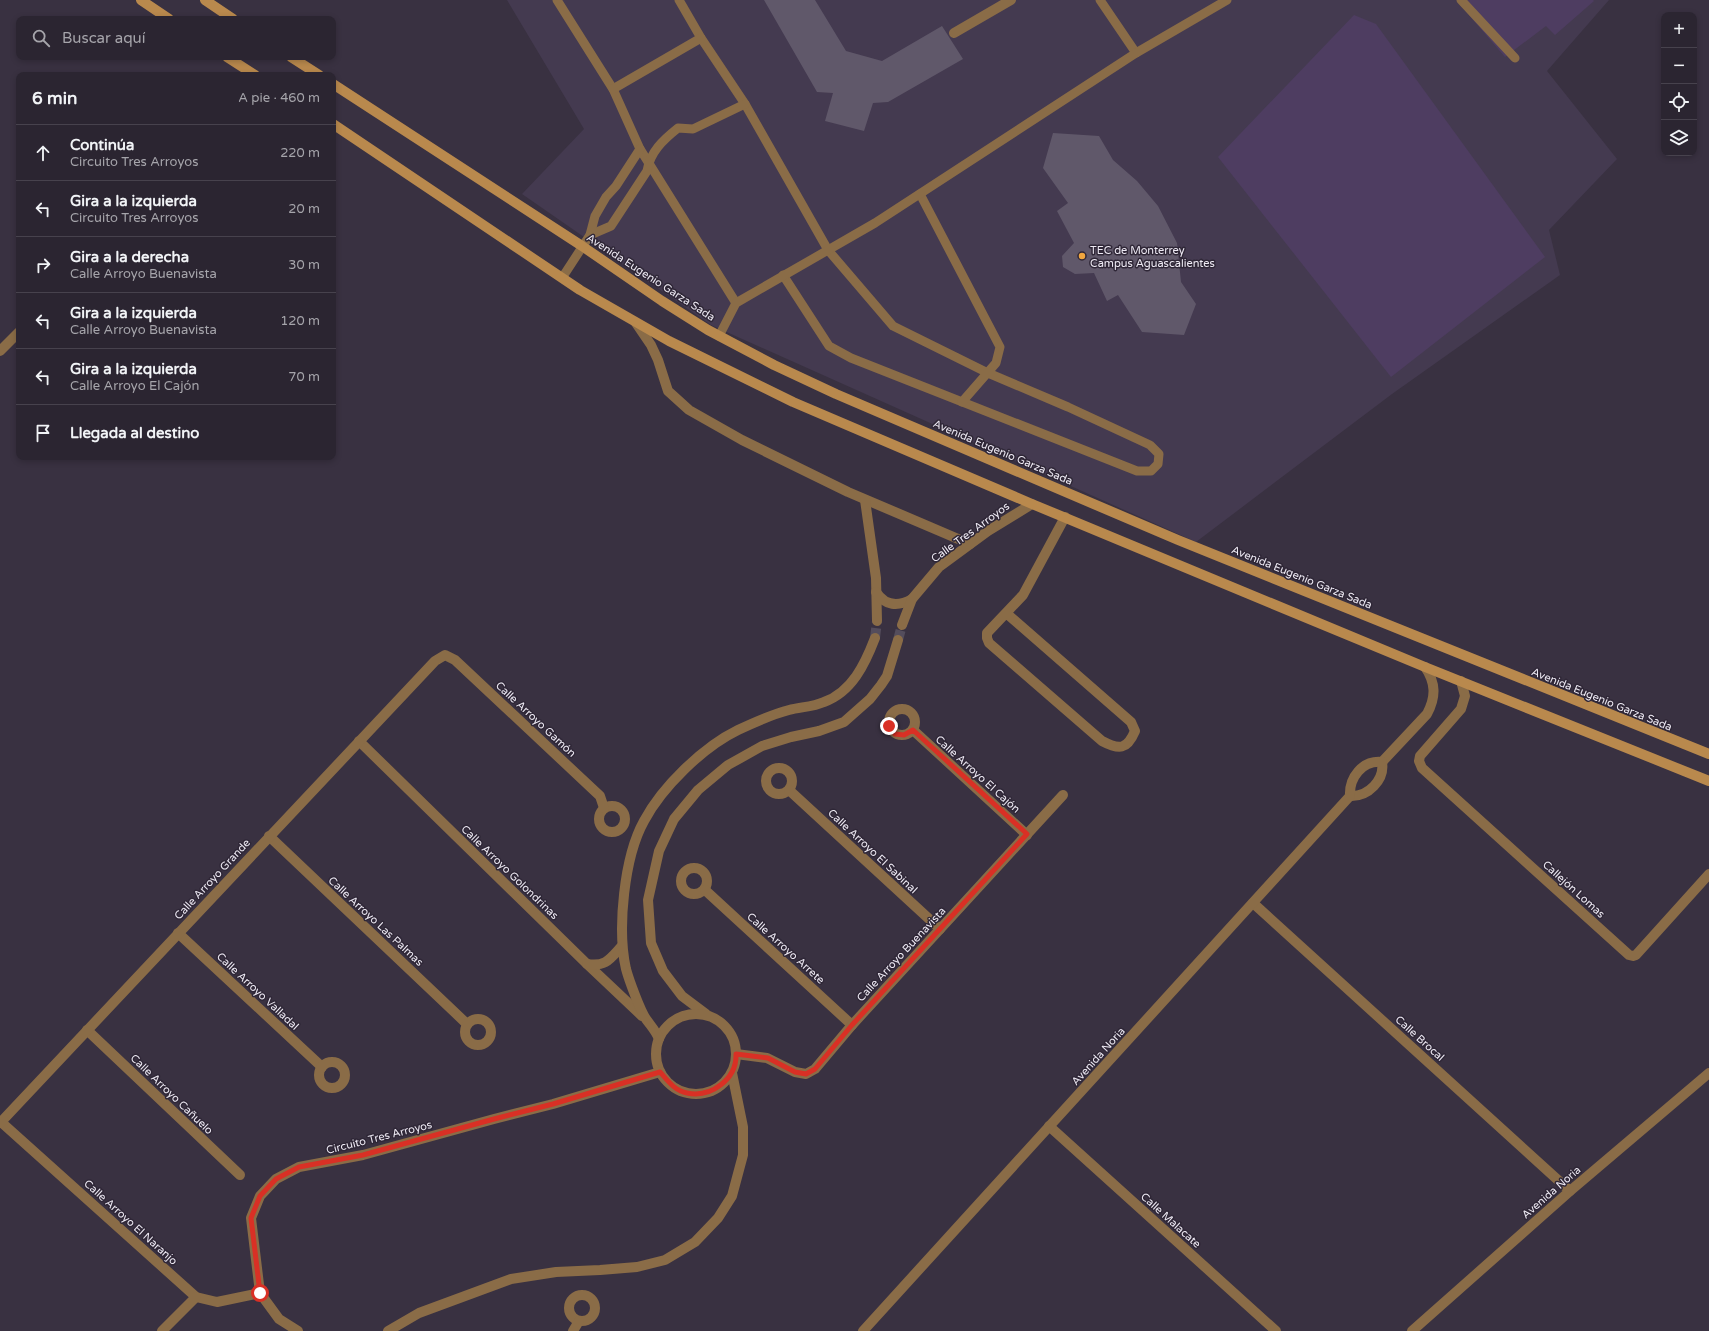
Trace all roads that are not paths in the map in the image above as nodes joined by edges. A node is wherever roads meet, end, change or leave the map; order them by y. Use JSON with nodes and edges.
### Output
{"nodes":[{"id":1,"x":142,"y":0,"type":"edge"},
{"id":2,"x":205,"y":0,"type":"edge"},
{"id":3,"x":557,"y":0,"type":"edge"},
{"id":4,"x":679,"y":0,"type":"edge"},
{"id":5,"x":1011,"y":0,"type":"edge"},
{"id":6,"x":1100,"y":0,"type":"edge"},
{"id":7,"x":1227,"y":0,"type":"edge"},
{"id":8,"x":1461,"y":0,"type":"edge"},
{"id":9,"x":165,"y":16,"type":"edge"},
{"id":10,"x":229,"y":16,"type":"edge"},
{"id":11,"x":954,"y":33,"type":"dead end"},
{"id":12,"x":701,"y":38,"type":"junction"},
{"id":13,"x":1136,"y":53,"type":"junction"},
{"id":14,"x":1515,"y":58,"type":"dead end"},
{"id":15,"x":230,"y":60,"type":"edge"},
{"id":16,"x":296,"y":60,"type":"edge"},
{"id":17,"x":243,"y":72,"type":"edge"},
{"id":18,"x":314,"y":72,"type":"edge"},
{"id":19,"x":336,"y":86,"type":"edge"},
{"id":20,"x":613,"y":89,"type":"junction"},
{"id":21,"x":745,"y":104,"type":"junction"},
{"id":22,"x":336,"y":126,"type":"edge"},
{"id":23,"x":640,"y":149,"type":"junction"},
{"id":24,"x":648,"y":163,"type":"junction"},
{"id":25,"x":920,"y":194,"type":"junction"},
{"id":26,"x":590,"y":235,"type":"junction"},
{"id":27,"x":582,"y":246,"type":"junction"},
{"id":28,"x":828,"y":250,"type":"junction"},
{"id":29,"x":783,"y":275,"type":"junction"},
{"id":30,"x":562,"y":278,"type":"junction"},
{"id":31,"x":736,"y":303,"type":"junction"},
{"id":32,"x":636,"y":323,"type":"junction"},
{"id":33,"x":16,"y":335,"type":"edge"},
{"id":34,"x":719,"y":336,"type":"junction"},
{"id":35,"x":0,"y":351,"type":"edge"},
{"id":36,"x":988,"y":373,"type":"junction"},
{"id":37,"x":962,"y":402,"type":"junction"},
{"id":38,"x":865,"y":500,"type":"junction"},
{"id":39,"x":1032,"y":504,"type":"junction"},
{"id":40,"x":1065,"y":517,"type":"junction"},
{"id":41,"x":970,"y":544,"type":"junction"},
{"id":42,"x":876,"y":592,"type":"junction"},
{"id":43,"x":912,"y":599,"type":"junction"},
{"id":44,"x":1006,"y":613,"type":"junction"},
{"id":45,"x":877,"y":621,"type":"tunnel mouth"},
{"id":46,"x":902,"y":625,"type":"tunnel mouth"},
{"id":47,"x":875,"y":638,"type":"tunnel mouth"},
{"id":48,"x":898,"y":640,"type":"tunnel mouth"},
{"id":49,"x":445,"y":655,"type":"joint"},
{"id":50,"x":1425,"y":667,"type":"junction"},
{"id":51,"x":1461,"y":681,"type":"junction"},
{"id":52,"x":913,"y":730,"type":"dead end"},
{"id":53,"x":359,"y":741,"type":"junction"},
{"id":54,"x":1709,"y":754,"type":"edge"},
{"id":55,"x":1382,"y":762,"type":"junction"},
{"id":56,"x":1709,"y":781,"type":"edge"},
{"id":57,"x":789,"y":790,"type":"dead end"},
{"id":58,"x":1063,"y":795,"type":"dead end"},
{"id":59,"x":1350,"y":796,"type":"junction"},
{"id":60,"x":604,"y":808,"type":"dead end"},
{"id":61,"x":1027,"y":834,"type":"junction"},
{"id":62,"x":269,"y":836,"type":"junction"},
{"id":63,"x":1709,"y":874,"type":"edge"},
{"id":64,"x":704,"y":890,"type":"dead end"},
{"id":65,"x":1253,"y":903,"type":"junction"},
{"id":66,"x":940,"y":929,"type":"junction"},
{"id":67,"x":178,"y":933,"type":"junction"},
{"id":68,"x":622,"y":946,"type":"junction"},
{"id":69,"x":587,"y":964,"type":"junction"},
{"id":70,"x":706,"y":1014,"type":"junction"},
{"id":71,"x":645,"y":1018,"type":"junction"},
{"id":72,"x":467,"y":1024,"type":"dead end"},
{"id":73,"x":852,"y":1025,"type":"junction"},
{"id":74,"x":87,"y":1030,"type":"junction"},
{"id":75,"x":659,"y":1039,"type":"junction"},
{"id":76,"x":736,"y":1054,"type":"junction"},
{"id":77,"x":322,"y":1067,"type":"dead end"},
{"id":78,"x":660,"y":1072,"type":"junction"},
{"id":79,"x":732,"y":1073,"type":"junction"},
{"id":80,"x":1709,"y":1073,"type":"edge"},
{"id":81,"x":0,"y":1122,"type":"edge"},
{"id":82,"x":1050,"y":1126,"type":"junction"},
{"id":83,"x":240,"y":1175,"type":"dead end"},
{"id":84,"x":1570,"y":1191,"type":"junction"},
{"id":85,"x":260,"y":1293,"type":"junction"},
{"id":86,"x":196,"y":1297,"type":"junction"},
{"id":87,"x":578,"y":1321,"type":"dead end"},
{"id":88,"x":162,"y":1331,"type":"edge"},
{"id":89,"x":298,"y":1331,"type":"edge"},
{"id":90,"x":388,"y":1331,"type":"edge"},
{"id":91,"x":573,"y":1331,"type":"edge"},
{"id":92,"x":863,"y":1331,"type":"edge"},
{"id":93,"x":1276,"y":1331,"type":"edge"},
{"id":94,"x":1412,"y":1331,"type":"edge"}],
"edges":[{"from":1,"to":9,"type":"main road"},
{"from":2,"to":10,"type":"main road"},
{"from":3,"to":20,"type":"lane"},
{"from":4,"to":12,"type":"lane"},
{"from":5,"to":11,"type":"street"},
{"from":6,"to":13,"type":"lane"},
{"from":7,"to":13,"type":"lane"},
{"from":8,"to":14,"type":"lane"},
{"from":12,"to":20,"type":"lane"},
{"from":12,"to":21,"type":"lane"},
{"from":13,"to":25,"type":"lane"},
{"from":15,"to":17,"type":"main road"},
{"from":16,"to":18,"type":"main road"},
{"from":19,"to":27,"type":"main road","name":"Avenida Eugenio Garza Sada"},
{"from":20,"to":23,"type":"lane"},
{"from":21,"to":24,"type":"lane"},
{"from":21,"to":28,"type":"lane"},
{"from":22,"to":30,"type":"main road"},
{"from":23,"to":24,"type":"lane"},
{"from":23,"to":26,"type":"lane"},
{"from":24,"to":26,"type":"lane"},
{"from":24,"to":31,"type":"lane"},
{"from":25,"to":28,"type":"lane"},
{"from":25,"to":36,"type":"lane"},
{"from":26,"to":27,"type":"lane"},
{"from":27,"to":30,"type":"lane"},
{"from":27,"to":34,"type":"main road","name":"Avenida Eugenio Garza Sada"},
{"from":28,"to":29,"type":"lane"},
{"from":28,"to":36,"type":"lane"},
{"from":29,"to":31,"type":"lane"},
{"from":29,"to":37,"type":"lane"},
{"from":30,"to":32,"type":"main road"},
{"from":31,"to":34,"type":"lane"},
{"from":32,"to":38,"type":"street"},
{"from":32,"to":39,"type":"main road"},
{"from":33,"to":35,"type":"street"},
{"from":34,"to":54,"type":"main road","name":"Avenida Eugenio Garza Sada"},
{"from":36,"to":37,"type":"lane"},
{"from":36,"to":37,"type":"lane"},
{"from":38,"to":41,"type":"street"},
{"from":38,"to":42,"type":"street"},
{"from":39,"to":40,"type":"main road"},
{"from":39,"to":41,"type":"street","name":"Calle Tres Arroyos"},
{"from":40,"to":44,"type":"street"},
{"from":40,"to":50,"type":"main road"},
{"from":41,"to":43,"type":"street","name":"Calle Tres Arroyos"},
{"from":42,"to":43,"type":"street"},
{"from":42,"to":45,"type":"street"},
{"from":43,"to":46,"type":"street","name":"Calle Tres Arroyos"},
{"from":44,"to":44,"type":"street"},
{"from":47,"to":68,"type":"street"},
{"from":48,"to":70,"type":"street"},
{"from":49,"to":53,"type":"street","name":"Calle Arroyo Grande"},
{"from":49,"to":60,"type":"street","name":"Calle Arroyo Gamón"},
{"from":50,"to":51,"type":"main road"},
{"from":50,"to":55,"type":"street"},
{"from":51,"to":56,"type":"main road"},
{"from":51,"to":63,"type":"street","name":"Callejón Lomas"},
{"from":52,"to":61,"type":"street","name":"Calle Arroyo El Cajón"},
{"from":53,"to":62,"type":"street","name":"Calle Arroyo Grande"},
{"from":53,"to":69,"type":"street","name":"Calle Arroyo Golondrinas"},
{"from":55,"to":59,"type":"street"},
{"from":55,"to":59,"type":"street","name":"Avenida Noria"},
{"from":57,"to":66,"type":"street","name":"Calle Arroyo El Sabinal"},
{"from":58,"to":61,"type":"street","name":"Calle Arroyo Buenavista"},
{"from":59,"to":65,"type":"street","name":"Avenida Noria"},
{"from":61,"to":66,"type":"street","name":"Calle Arroyo Buenavista"},
{"from":62,"to":67,"type":"street","name":"Calle Arroyo Grande"},
{"from":62,"to":72,"type":"street","name":"Calle Arroyo Las Palmas"},
{"from":64,"to":73,"type":"street","name":"Calle Arroyo Arrete"},
{"from":65,"to":82,"type":"street","name":"Avenida Noria"},
{"from":65,"to":84,"type":"street","name":"Calle Brocal"},
{"from":66,"to":73,"type":"street","name":"Calle Arroyo Buenavista"},
{"from":67,"to":74,"type":"street","name":"Calle Arroyo Grande"},
{"from":67,"to":77,"type":"street","name":"Calle Arroyo Valladal"},
{"from":68,"to":69,"type":"street"},
{"from":68,"to":71,"type":"street"},
{"from":69,"to":71,"type":"street","name":"Calle Arroyo Golondrinas"},
{"from":70,"to":75,"type":"street"},
{"from":70,"to":76,"type":"street"},
{"from":71,"to":75,"type":"street"},
{"from":73,"to":76,"type":"street","name":"Calle Arroyo Buenavista"},
{"from":74,"to":81,"type":"street","name":"Calle Arroyo Grande"},
{"from":74,"to":83,"type":"street","name":"Calle Arroyo Cañuelo"},
{"from":75,"to":78,"type":"street"},
{"from":76,"to":79,"type":"street"},
{"from":78,"to":79,"type":"street"},
{"from":78,"to":85,"type":"street","name":"Circuito Tres Arroyos"},
{"from":79,"to":90,"type":"street"},
{"from":80,"to":84,"type":"street","name":"Avenida Noria"},
{"from":81,"to":86,"type":"street","name":"Calle Arroyo El Naranjo"},
{"from":82,"to":92,"type":"street","name":"Avenida Noria"},
{"from":82,"to":93,"type":"street","name":"Calle Malacate"},
{"from":84,"to":94,"type":"street","name":"Avenida Noria"},
{"from":85,"to":86,"type":"street","name":"Calle Arroyo El Naranjo"},
{"from":85,"to":89,"type":"street","name":"Circuito Tres Arroyos"},
{"from":86,"to":88,"type":"street"},
{"from":87,"to":91,"type":"street"}]}
